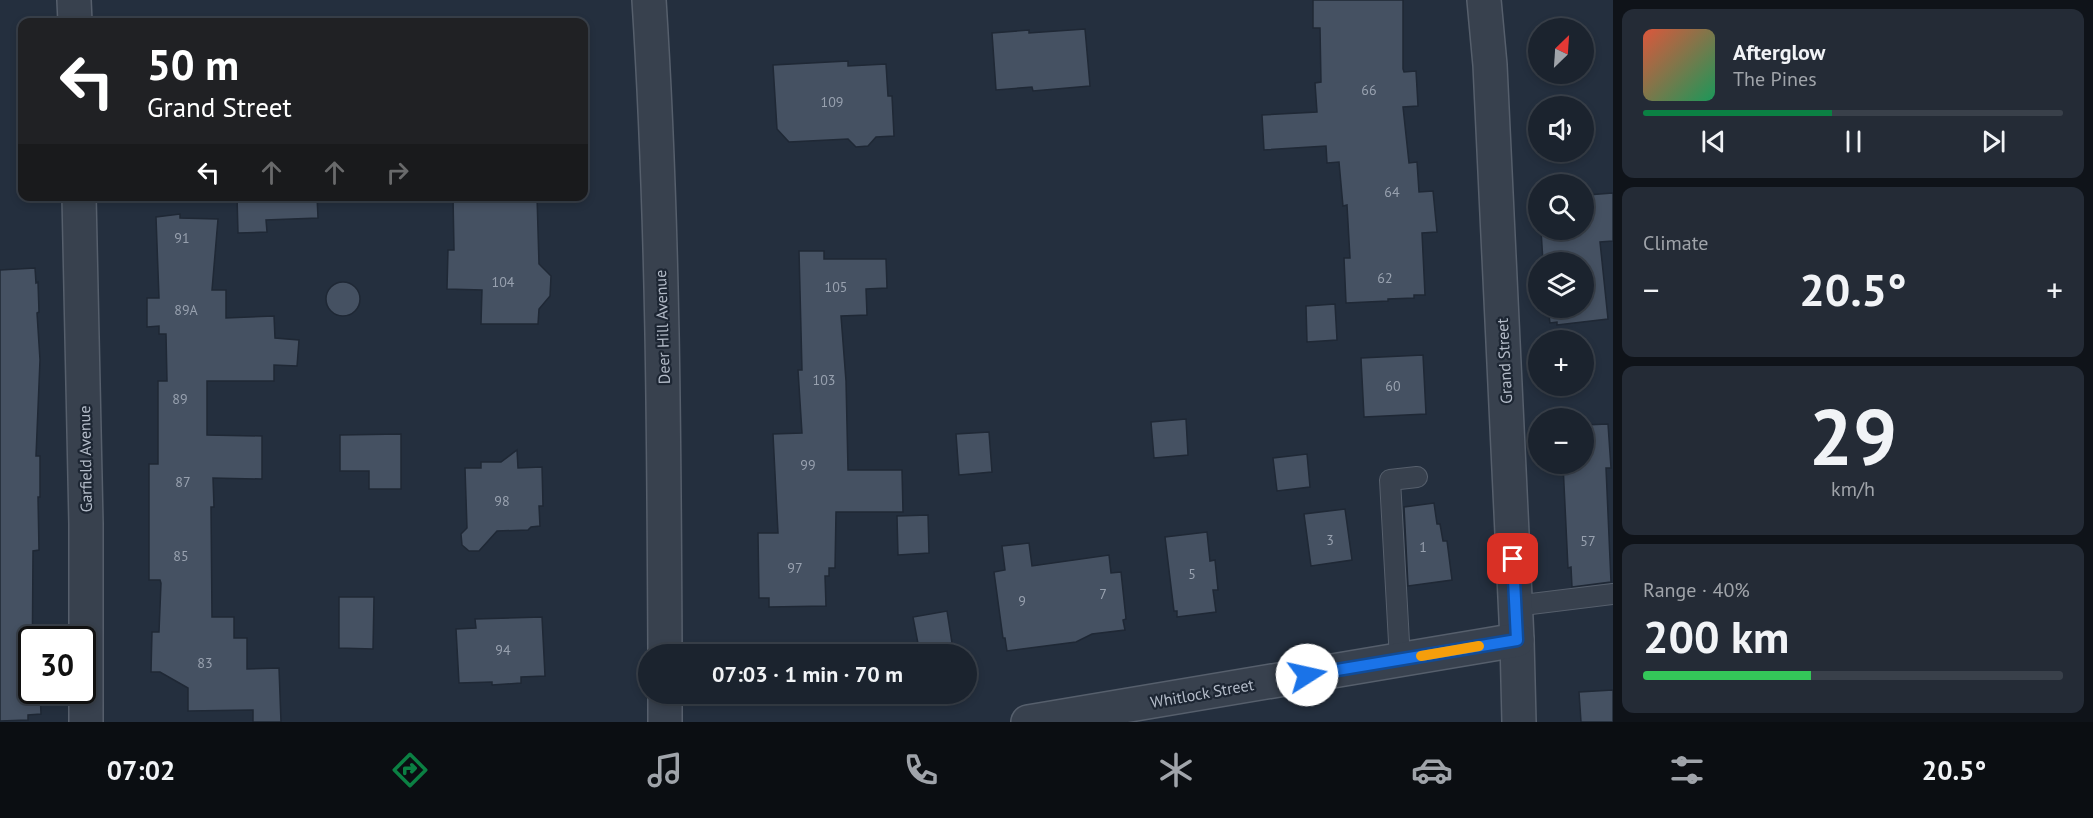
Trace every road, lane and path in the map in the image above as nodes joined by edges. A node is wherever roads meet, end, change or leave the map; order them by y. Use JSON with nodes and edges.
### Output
{"nodes":[{"id":1,"x":74,"y":0,"type":"edge"},
{"id":2,"x":649,"y":0,"type":"edge"},
{"id":3,"x":1484,"y":0,"type":"edge"},
{"id":4,"x":75,"y":18,"type":"edge"},
{"id":5,"x":79,"y":201,"type":"edge"},
{"id":6,"x":1417,"y":477,"type":"dead end"},
{"id":7,"x":1613,"y":594,"type":"edge"},
{"id":8,"x":1515,"y":606,"type":"junction"},
{"id":9,"x":1517,"y":640,"type":"junction"},
{"id":10,"x":664,"y":644,"type":"edge"},
{"id":11,"x":1400,"y":660,"type":"junction"},
{"id":12,"x":665,"y":704,"type":"edge"},
{"id":13,"x":86,"y":722,"type":"edge"},
{"id":14,"x":665,"y":722,"type":"edge"},
{"id":15,"x":1028,"y":722,"type":"edge"},
{"id":16,"x":1519,"y":722,"type":"edge"}],
"edges":[{"from":1,"to":4,"type":"street"},
{"from":2,"to":10,"type":"street","name":"Deer Hill Avenue"},
{"from":3,"to":8,"type":"street","name":"Grand Street"},
{"from":5,"to":13,"type":"street","name":"Garfield Avenue"},
{"from":6,"to":11,"type":"lane"},
{"from":7,"to":8,"type":"lane"},
{"from":8,"to":9,"type":"street","name":"Grand Street"},
{"from":9,"to":11,"type":"street","name":"Whitlock Street"},
{"from":9,"to":16,"type":"street","name":"Grand Street"},
{"from":11,"to":15,"type":"street","name":"Whitlock Street"},
{"from":12,"to":14,"type":"street"}]}
